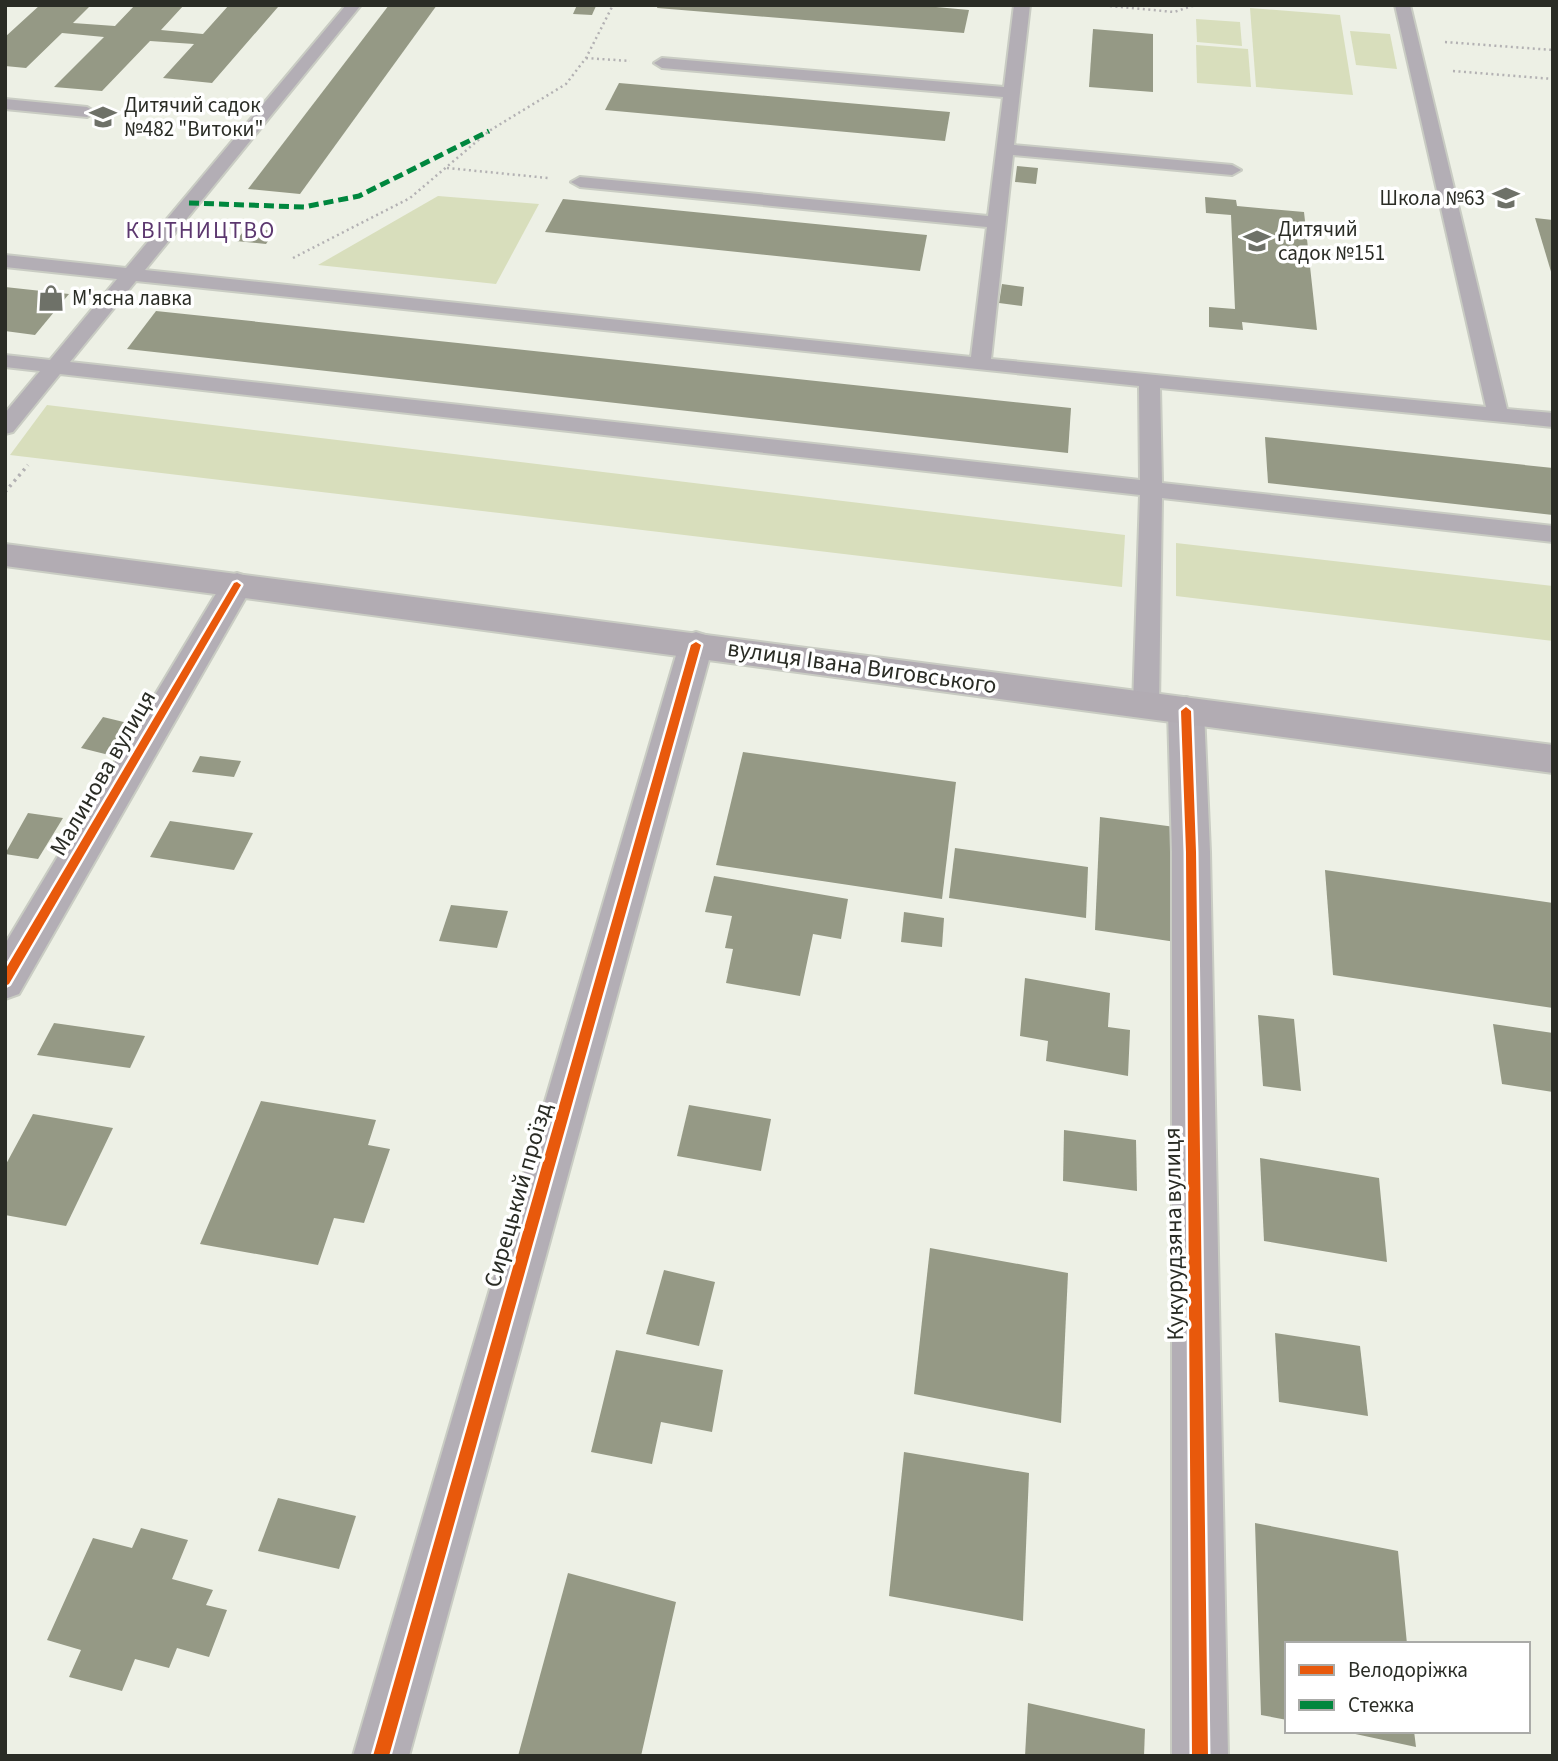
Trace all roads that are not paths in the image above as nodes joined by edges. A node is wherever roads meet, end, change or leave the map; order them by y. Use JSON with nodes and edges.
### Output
{"nodes":[{"id":1,"x":355,"y":5,"type":"edge"},
{"id":2,"x":1022,"y":5,"type":"edge"},
{"id":3,"x":1402,"y":5,"type":"edge"},
{"id":4,"x":662,"y":63,"type":"road end"},
{"id":5,"x":1012,"y":93,"type":"junction"},
{"id":6,"x":5,"y":104,"type":"edge"},
{"id":7,"x":87,"y":112,"type":"dead end"},
{"id":8,"x":1005,"y":149,"type":"junction"},
{"id":9,"x":1232,"y":170,"type":"dead end"},
{"id":10,"x":580,"y":181,"type":"road end"},
{"id":11,"x":997,"y":222,"type":"junction"},
{"id":12,"x":5,"y":261,"type":"edge"},
{"id":13,"x":130,"y":274,"type":"junction"},
{"id":14,"x":5,"y":361,"type":"edge"},
{"id":15,"x":980,"y":363,"type":"junction"},
{"id":16,"x":54,"y":367,"type":"junction"},
{"id":17,"x":1149,"y":380,"type":"junction"},
{"id":18,"x":1498,"y":414,"type":"junction"},
{"id":19,"x":1553,"y":420,"type":"edge"},
{"id":20,"x":5,"y":427,"type":"edge"},
{"id":21,"x":1151,"y":489,"type":"junction"},
{"id":22,"x":1553,"y":534,"type":"edge"},
{"id":23,"x":5,"y":555,"type":"edge"},
{"id":24,"x":237,"y":585,"type":"junction"},
{"id":25,"x":696,"y":645,"type":"junction"},
{"id":26,"x":1166,"y":709,"type":"junction"},
{"id":27,"x":1553,"y":759,"type":"edge"},
{"id":28,"x":5,"y":981,"type":"edge"},
{"id":29,"x":381,"y":1756,"type":"edge"},
{"id":30,"x":1200,"y":1756,"type":"edge"}],
"edges":[{"from":1,"to":13,"type":"lane"},
{"from":2,"to":5,"type":"lane"},
{"from":3,"to":18,"type":"lane"},
{"from":4,"to":5,"type":"lane"},
{"from":5,"to":8,"type":"lane"},
{"from":6,"to":7,"type":"lane"},
{"from":8,"to":9,"type":"lane"},
{"from":8,"to":11,"type":"lane"},
{"from":10,"to":11,"type":"lane"},
{"from":11,"to":15,"type":"lane"},
{"from":12,"to":13,"type":"lane"},
{"from":13,"to":15,"type":"lane"},
{"from":13,"to":16,"type":"lane"},
{"from":14,"to":16,"type":"lane"},
{"from":15,"to":17,"type":"lane"},
{"from":16,"to":20,"type":"lane"},
{"from":16,"to":21,"type":"lane"},
{"from":17,"to":18,"type":"lane"},
{"from":17,"to":21,"type":"lane"},
{"from":18,"to":19,"type":"lane"},
{"from":21,"to":22,"type":"lane"},
{"from":21,"to":26,"type":"lane"},
{"from":23,"to":24,"type":"main road","name":"вулиця Івана Виговського"},
{"from":24,"to":25,"type":"main road","name":"вулиця Івана Виговського"},
{"from":24,"to":28,"type":"street","name":"Малинова вулиця"},
{"from":25,"to":26,"type":"main road","name":"вулиця Івана Виговського"},
{"from":25,"to":29,"type":"street","name":"Сирецький проїзд"},
{"from":26,"to":27,"type":"main road","name":"вулиця Івана Виговського"},
{"from":26,"to":30,"type":"street","name":"Кукурудзяна вулиця"}]}
